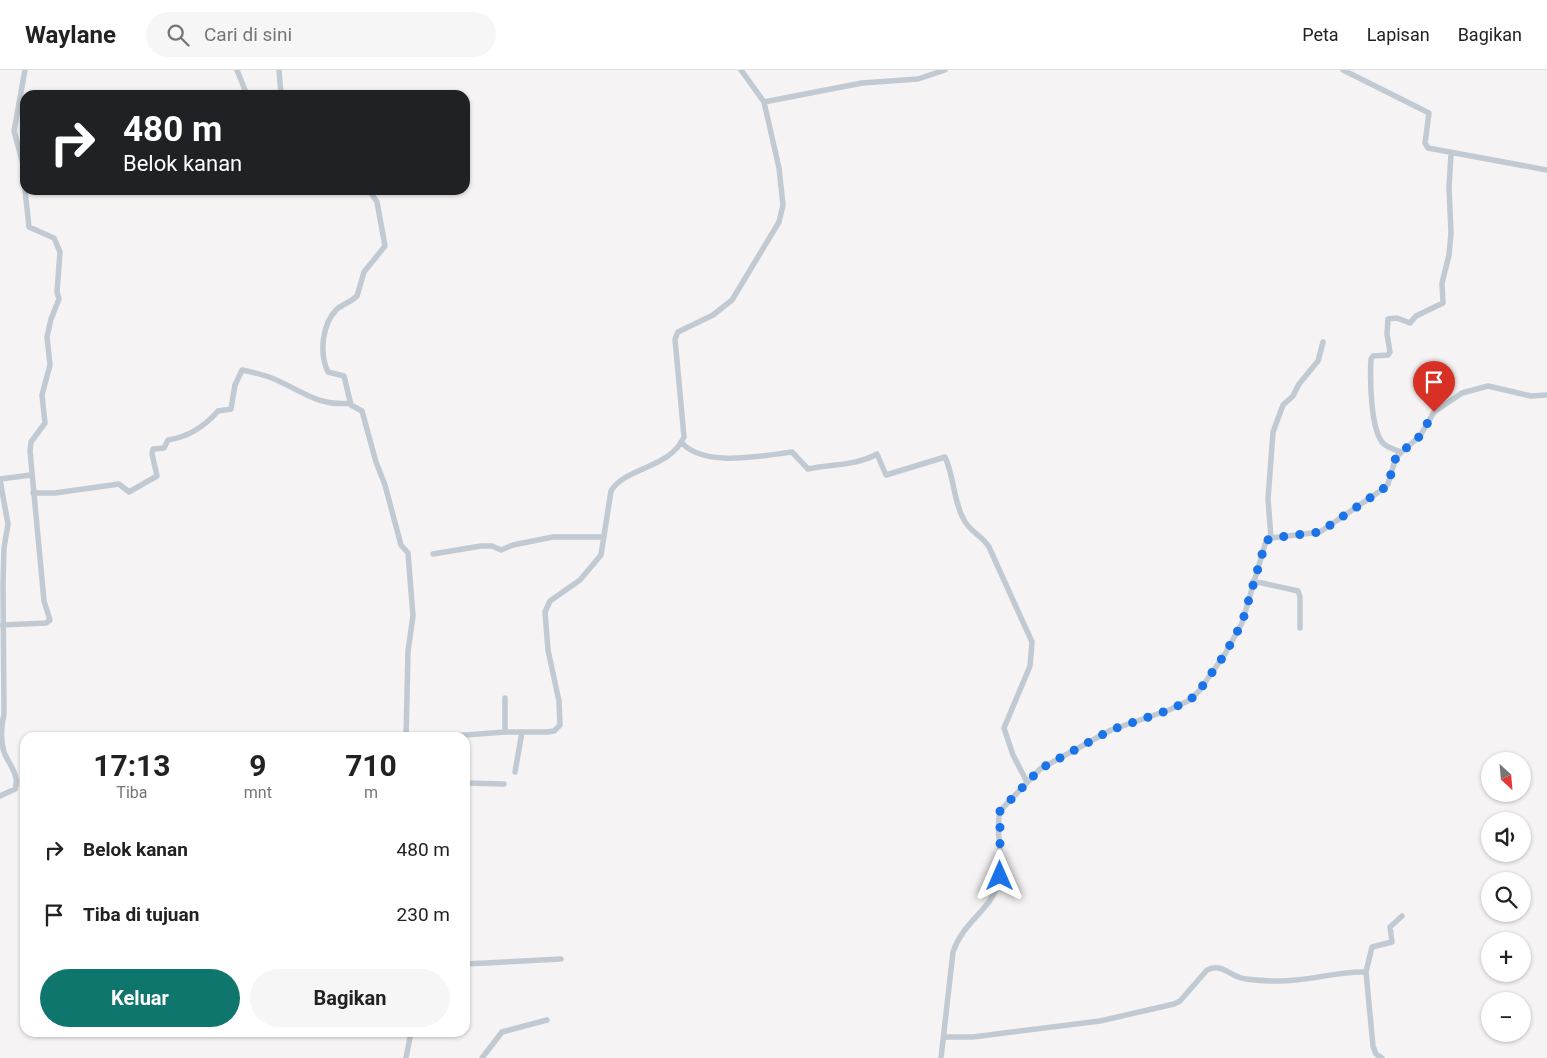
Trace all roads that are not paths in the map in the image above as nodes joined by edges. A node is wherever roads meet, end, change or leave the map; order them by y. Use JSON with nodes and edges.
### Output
{"nodes":[{"id":1,"x":25,"y":70,"type":"edge"},
{"id":2,"x":237,"y":70,"type":"edge"},
{"id":3,"x":279,"y":70,"type":"edge"},
{"id":4,"x":741,"y":70,"type":"edge"},
{"id":5,"x":945,"y":70,"type":"edge"},
{"id":6,"x":1343,"y":70,"type":"edge"},
{"id":7,"x":21,"y":90,"type":"edge"},
{"id":8,"x":245,"y":90,"type":"edge"},
{"id":9,"x":281,"y":90,"type":"edge"},
{"id":10,"x":20,"y":98,"type":"edge"},
{"id":11,"x":764,"y":102,"type":"junction"},
{"id":12,"x":20,"y":153,"type":"edge"},
{"id":13,"x":1451,"y":154,"type":"junction"},
{"id":14,"x":1547,"y":170,"type":"edge"},
{"id":15,"x":26,"y":195,"type":"edge"},
{"id":16,"x":372,"y":195,"type":"edge"},
{"id":17,"x":1323,"y":342,"type":"dead end"},
{"id":18,"x":1547,"y":395,"type":"edge"},
{"id":19,"x":350,"y":403,"type":"junction"},
{"id":20,"x":681,"y":442,"type":"junction"},
{"id":21,"x":1401,"y":452,"type":"junction"},
{"id":22,"x":31,"y":475,"type":"junction"},
{"id":23,"x":0,"y":480,"type":"edge"},
{"id":24,"x":33,"y":493,"type":"junction"},
{"id":25,"x":604,"y":537,"type":"junction"},
{"id":26,"x":1271,"y":538,"type":"junction"},
{"id":27,"x":434,"y":554,"type":"dead end"},
{"id":28,"x":1253,"y":581,"type":"junction"},
{"id":29,"x":1,"y":616,"type":"edge"},
{"id":30,"x":2,"y":625,"type":"junction"},
{"id":31,"x":1300,"y":628,"type":"dead end"},
{"id":32,"x":505,"y":698,"type":"dead end"},
{"id":33,"x":406,"y":732,"type":"edge"},
{"id":34,"x":505,"y":732,"type":"junction"},
{"id":35,"x":522,"y":732,"type":"junction"},
{"id":36,"x":470,"y":735,"type":"edge"},
{"id":37,"x":515,"y":772,"type":"dead end"},
{"id":38,"x":1027,"y":782,"type":"junction"},
{"id":39,"x":470,"y":783,"type":"edge"},
{"id":40,"x":504,"y":784,"type":"dead end"},
{"id":41,"x":0,"y":796,"type":"edge"},
{"id":42,"x":1402,"y":916,"type":"dead end"},
{"id":43,"x":561,"y":959,"type":"dead end"},
{"id":44,"x":470,"y":964,"type":"edge"},
{"id":45,"x":1366,"y":972,"type":"junction"},
{"id":46,"x":547,"y":1020,"type":"dead end"},
{"id":47,"x":410,"y":1037,"type":"edge"},
{"id":48,"x":945,"y":1037,"type":"junction"},
{"id":49,"x":406,"y":1058,"type":"edge"},
{"id":50,"x":482,"y":1058,"type":"edge"},
{"id":51,"x":941,"y":1058,"type":"edge"},
{"id":52,"x":1382,"y":1058,"type":"edge"}],
"edges":[{"from":1,"to":7,"type":"street"},
{"from":2,"to":8,"type":"street"},
{"from":3,"to":9,"type":"street"},
{"from":4,"to":11,"type":"street"},
{"from":5,"to":11,"type":"street"},
{"from":6,"to":13,"type":"street"},
{"from":10,"to":12,"type":"street"},
{"from":11,"to":20,"type":"street"},
{"from":13,"to":14,"type":"street"},
{"from":13,"to":21,"type":"street"},
{"from":15,"to":22,"type":"street"},
{"from":16,"to":19,"type":"street"},
{"from":17,"to":26,"type":"street"},
{"from":18,"to":21,"type":"street"},
{"from":19,"to":24,"type":"street"},
{"from":19,"to":33,"type":"street"},
{"from":20,"to":25,"type":"street"},
{"from":20,"to":38,"type":"street"},
{"from":21,"to":26,"type":"street"},
{"from":22,"to":23,"type":"street"},
{"from":22,"to":24,"type":"street"},
{"from":23,"to":29,"type":"street"},
{"from":24,"to":30,"type":"street"},
{"from":25,"to":27,"type":"street"},
{"from":25,"to":35,"type":"street"},
{"from":26,"to":28,"type":"street"},
{"from":28,"to":31,"type":"street"},
{"from":28,"to":38,"type":"street"},
{"from":29,"to":30,"type":"street"},
{"from":30,"to":41,"type":"street"},
{"from":32,"to":34,"type":"street"},
{"from":34,"to":35,"type":"street"},
{"from":34,"to":36,"type":"street"},
{"from":35,"to":37,"type":"street"},
{"from":38,"to":48,"type":"street"},
{"from":39,"to":40,"type":"street"},
{"from":42,"to":45,"type":"street"},
{"from":43,"to":44,"type":"street"},
{"from":45,"to":48,"type":"street"},
{"from":45,"to":52,"type":"street"},
{"from":46,"to":50,"type":"street"},
{"from":47,"to":49,"type":"street"},
{"from":48,"to":51,"type":"street"}]}
